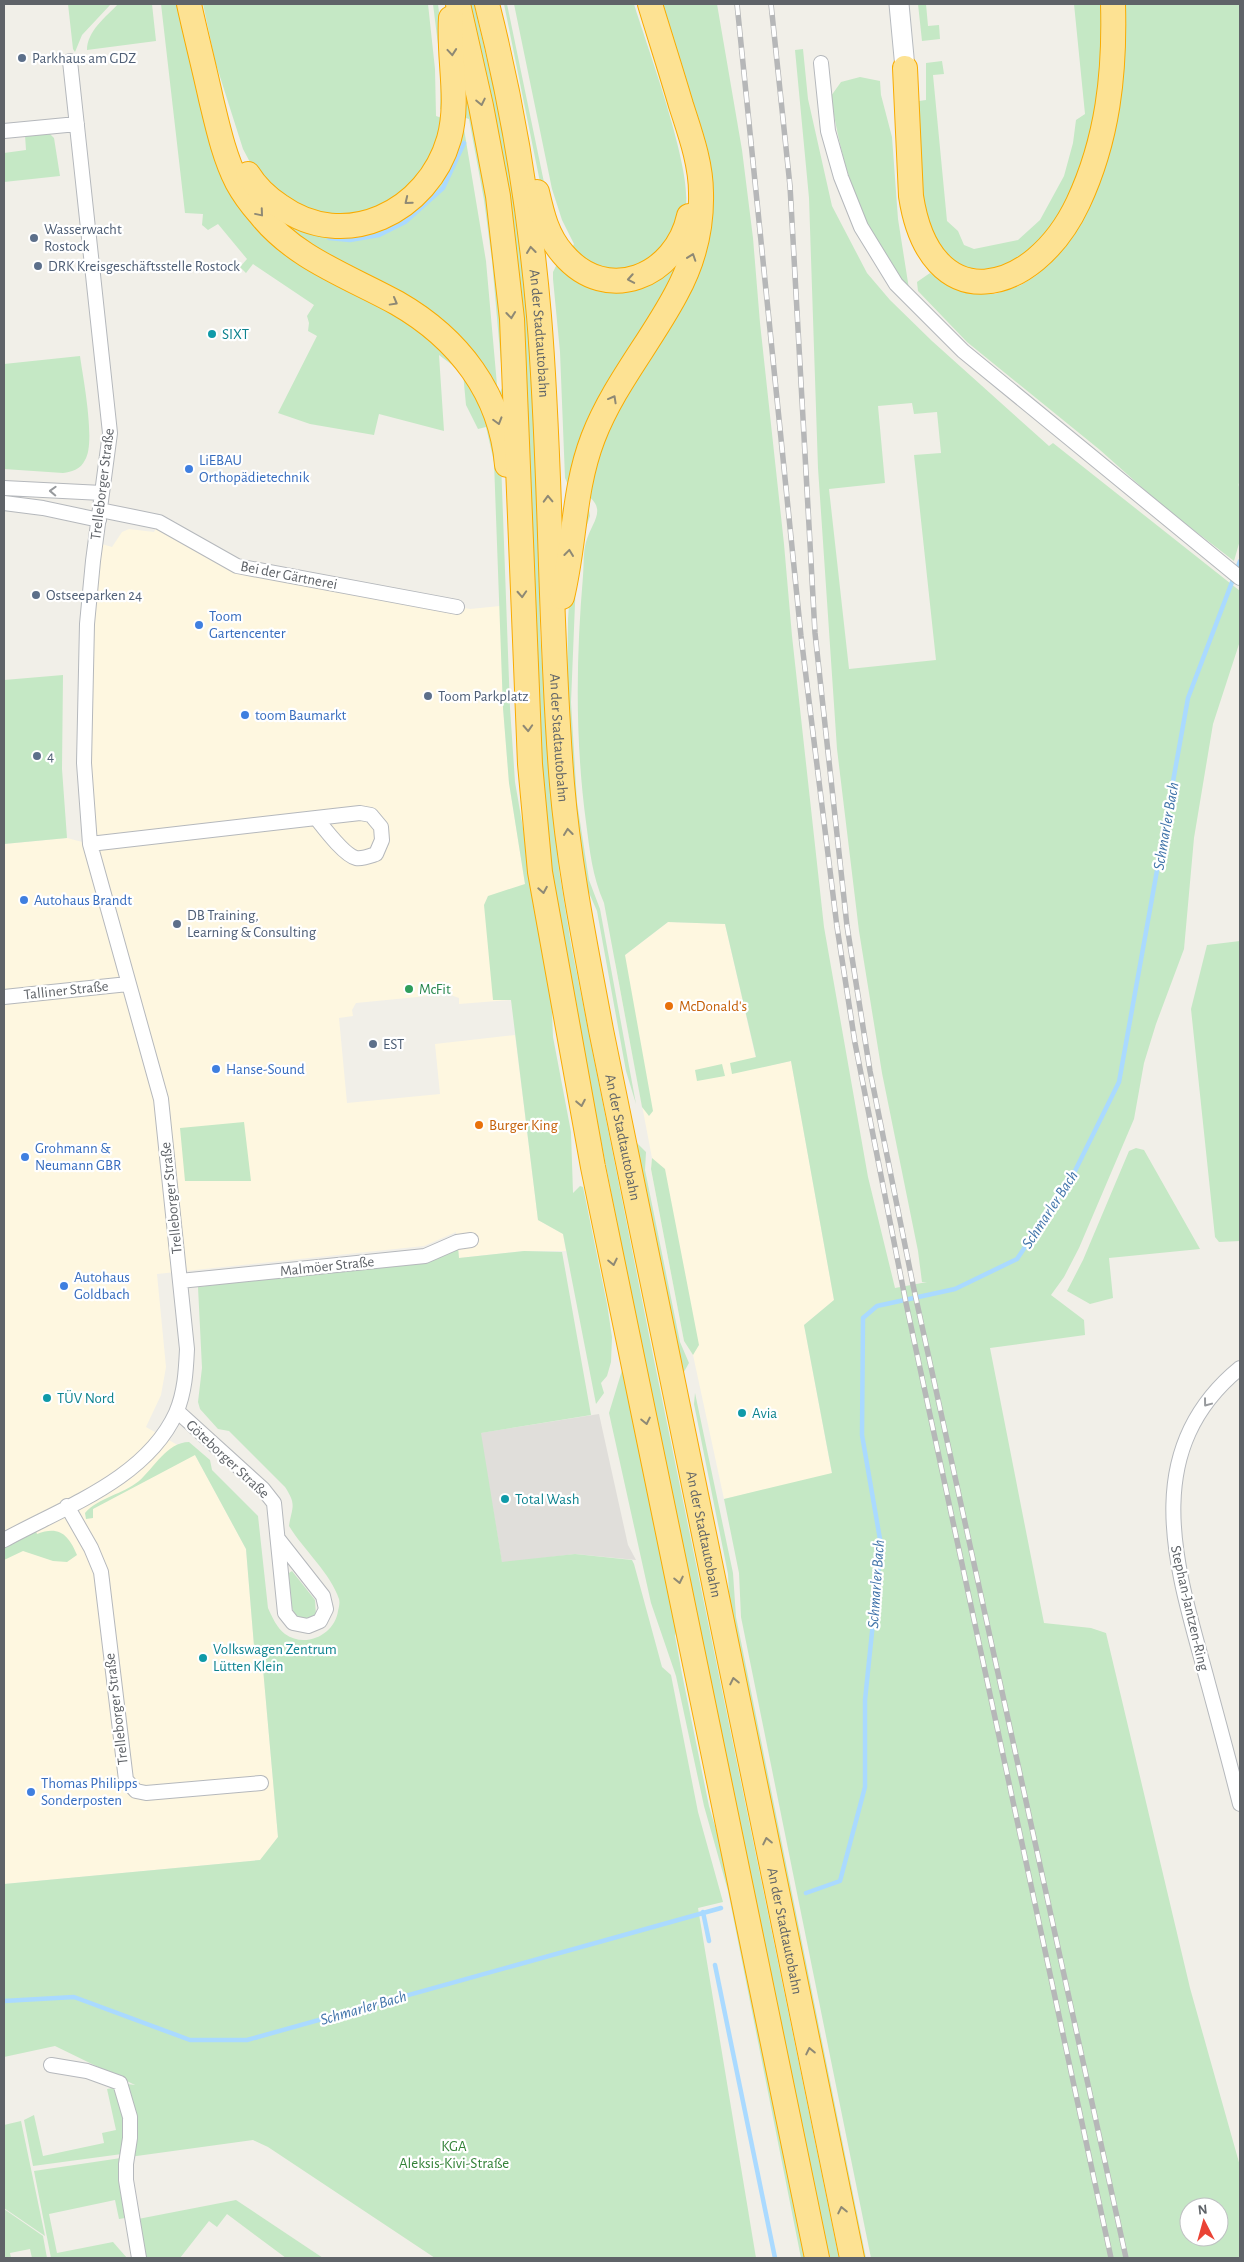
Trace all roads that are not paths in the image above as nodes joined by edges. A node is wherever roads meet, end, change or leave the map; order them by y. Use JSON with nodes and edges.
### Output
{"nodes":[{"id":1,"x":189,"y":4,"type":"edge"},
{"id":2,"x":198,"y":4,"type":"edge"},
{"id":3,"x":452,"y":4,"type":"edge"},
{"id":4,"x":458,"y":4,"type":"edge"},
{"id":5,"x":488,"y":4,"type":"edge"},
{"id":6,"x":640,"y":4,"type":"edge"},
{"id":7,"x":650,"y":4,"type":"edge"},
{"id":8,"x":899,"y":4,"type":"edge"},
{"id":9,"x":1113,"y":4,"type":"edge"},
{"id":10,"x":70,"y":61,"type":"dead end"},
{"id":11,"x":822,"y":63,"type":"dead end"},
{"id":12,"x":905,"y":68,"type":"joint"},
{"id":13,"x":511,"y":107,"type":"junction"},
{"id":14,"x":77,"y":124,"type":"junction"},
{"id":15,"x":4,"y":131,"type":"edge"},
{"id":16,"x":4,"y":488,"type":"edge"},
{"id":17,"x":102,"y":493,"type":"junction"},
{"id":18,"x":4,"y":503,"type":"edge"},
{"id":19,"x":100,"y":515,"type":"junction"},
{"id":20,"x":521,"y":564,"type":"junction"},
{"id":21,"x":1240,"y":578,"type":"edge"},
{"id":22,"x":457,"y":607,"type":"dead end"},
{"id":23,"x":553,"y":636,"type":"junction"},
{"id":24,"x":316,"y":818,"type":"junction"},
{"id":25,"x":90,"y":844,"type":"junction"},
{"id":26,"x":128,"y":984,"type":"junction"},
{"id":27,"x":4,"y":997,"type":"edge"},
{"id":28,"x":471,"y":1240,"type":"dead end"},
{"id":29,"x":180,"y":1281,"type":"junction"},
{"id":30,"x":1240,"y":1368,"type":"edge"},
{"id":31,"x":177,"y":1411,"type":"junction"},
{"id":32,"x":68,"y":1506,"type":"junction"},
{"id":33,"x":4,"y":1540,"type":"edge"},
{"id":34,"x":279,"y":1540,"type":"junction"},
{"id":35,"x":261,"y":1783,"type":"dead end"},
{"id":36,"x":1240,"y":1804,"type":"edge"},
{"id":37,"x":51,"y":2065,"type":"dead end"},
{"id":38,"x":139,"y":2258,"type":"edge"},
{"id":39,"x":817,"y":2258,"type":"edge"},
{"id":40,"x":852,"y":2258,"type":"edge"}],
"edges":[{"from":1,"to":20,"type":"highway","one_way":true},
{"from":3,"to":2,"type":"highway","one_way":true},
{"from":4,"to":20,"type":"highway","name":"An der Stadtautobahn","one_way":true},
{"from":5,"to":13,"type":"highway","name":"An der Stadtautobahn"},
{"from":6,"to":13,"type":"highway","one_way":true},
{"from":23,"to":7,"type":"highway","one_way":true},
{"from":8,"to":12,"type":"street"},
{"from":9,"to":12,"type":"highway"},
{"from":10,"to":14,"type":"street","name":"Trelleborger Straße"},
{"from":11,"to":21,"type":"street"},
{"from":23,"to":13,"type":"highway","name":"An der Stadtautobahn","one_way":true},
{"from":14,"to":15,"type":"street"},
{"from":14,"to":17,"type":"street","name":"Trelleborger Straße"},
{"from":17,"to":16,"type":"street","one_way":true},
{"from":17,"to":19,"type":"street","name":"Trelleborger Straße"},
{"from":18,"to":19,"type":"street","name":"Bei der Gärtnerei"},
{"from":19,"to":22,"type":"street","name":"Bei der Gärtnerei"},
{"from":19,"to":25,"type":"street","name":"Trelleborger Straße"},
{"from":20,"to":39,"type":"highway","name":"An der Stadtautobahn","one_way":true},
{"from":40,"to":23,"type":"highway","name":"An der Stadtautobahn","one_way":true},
{"from":24,"to":24,"type":"street"},
{"from":24,"to":25,"type":"street"},
{"from":25,"to":26,"type":"street","name":"Trelleborger Straße"},
{"from":26,"to":27,"type":"street","name":"Talliner Straße"},
{"from":26,"to":29,"type":"street","name":"Trelleborger Straße"},
{"from":28,"to":29,"type":"street","name":"Malmöer Straße"},
{"from":29,"to":31,"type":"street","name":"Trelleborger Straße"},
{"from":30,"to":36,"type":"street","name":"Stephan-Jantzen-Ring","one_way":true},
{"from":31,"to":32,"type":"street","name":"Trelleborger Straße"},
{"from":31,"to":34,"type":"street","name":"Göteborger Straße"},
{"from":32,"to":33,"type":"street","name":"Trelleborger Straße"},
{"from":32,"to":35,"type":"street","name":"Trelleborger Straße"},
{"from":34,"to":34,"type":"street","name":"Göteborger Straße"},
{"from":37,"to":38,"type":"street"}]}
